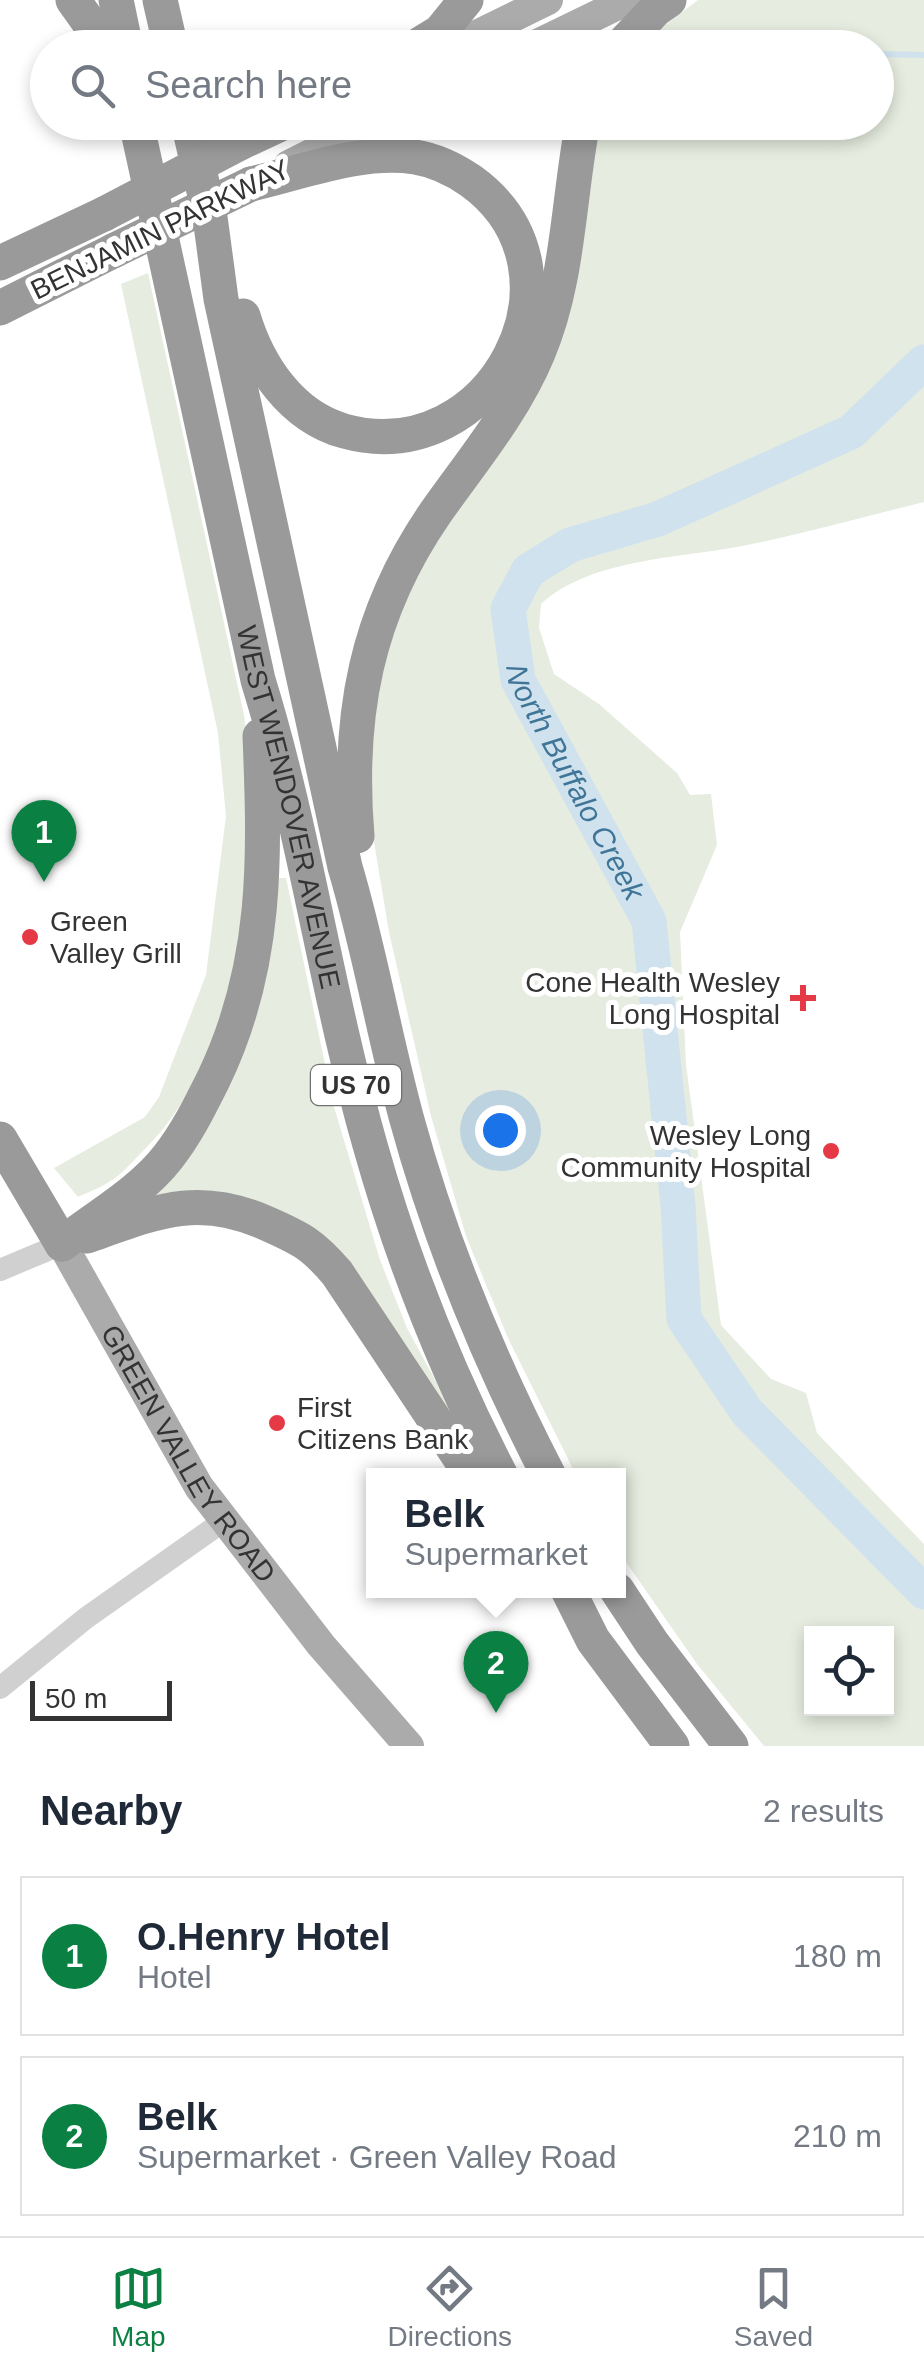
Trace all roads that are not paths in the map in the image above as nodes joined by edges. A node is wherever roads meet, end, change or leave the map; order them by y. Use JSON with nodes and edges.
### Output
{"nodes":[{"id":1,"x":72,"y":0,"type":"edge"},
{"id":2,"x":116,"y":0,"type":"edge"},
{"id":3,"x":160,"y":0,"type":"edge"},
{"id":4,"x":466,"y":0,"type":"edge"},
{"id":5,"x":548,"y":0,"type":"edge"},
{"id":6,"x":628,"y":0,"type":"edge"},
{"id":7,"x":669,"y":0,"type":"edge"},
{"id":8,"x":95,"y":30,"type":"edge"},
{"id":9,"x":122,"y":30,"type":"edge"},
{"id":10,"x":167,"y":30,"type":"edge"},
{"id":11,"x":442,"y":30,"type":"edge"},
{"id":12,"x":487,"y":30,"type":"edge"},
{"id":13,"x":566,"y":30,"type":"edge"},
{"id":14,"x":636,"y":30,"type":"edge"},
{"id":15,"x":140,"y":140,"type":"edge"},
{"id":16,"x":192,"y":140,"type":"edge"},
{"id":17,"x":246,"y":140,"type":"edge"},
{"id":18,"x":338,"y":140,"type":"edge"},
{"id":19,"x":580,"y":140,"type":"edge"},
{"id":20,"x":251,"y":184,"type":"junction"},
{"id":21,"x":210,"y":217,"type":"junction"},
{"id":22,"x":10,"y":250,"type":"edge"},
{"id":23,"x":0,"y":308,"type":"edge"},
{"id":24,"x":258,"y":680,"type":"junction"},
{"id":25,"x":366,"y":936,"type":"junction"},
{"id":26,"x":0,"y":1138,"type":"edge"},
{"id":27,"x":62,"y":1244,"type":"junction"},
{"id":28,"x":0,"y":1270,"type":"edge"},
{"id":29,"x":467,"y":1468,"type":"edge"},
{"id":30,"x":498,"y":1468,"type":"edge"},
{"id":31,"x":545,"y":1468,"type":"edge"},
{"id":32,"x":225,"y":1520,"type":"junction"},
{"id":33,"x":555,"y":1598,"type":"edge"},
{"id":34,"x":572,"y":1598,"type":"edge"},
{"id":35,"x":622,"y":1598,"type":"edge"},
{"id":36,"x":594,"y":1640,"type":"junction"},
{"id":37,"x":0,"y":1688,"type":"edge"},
{"id":38,"x":409,"y":1746,"type":"edge"},
{"id":39,"x":672,"y":1746,"type":"edge"},
{"id":40,"x":731,"y":1746,"type":"edge"}],
"edges":[{"from":1,"to":8,"type":"highway"},
{"from":2,"to":9,"type":"highway"},
{"from":3,"to":10,"type":"highway"},
{"from":4,"to":11,"type":"highway"},
{"from":5,"to":12,"type":"main road"},
{"from":6,"to":13,"type":"main road"},
{"from":7,"to":14,"type":"highway"},
{"from":15,"to":24,"type":"highway","name":"WEST WENDOVER AVENUE","number":"US 70"},
{"from":16,"to":21,"type":"highway","name":"WEST WENDOVER AVENUE","number":"US 70"},
{"from":17,"to":22,"type":"highway","name":"BENJAMIN PARKWAY","bridge":true},
{"from":18,"to":20,"type":"main road","name":"BENJAMIN PARKWAY"},
{"from":19,"to":25,"type":"highway"},
{"from":20,"to":21,"type":"highway"},
{"from":20,"to":23,"type":"highway","name":"BENJAMIN PARKWAY","bridge":true},
{"from":21,"to":25,"type":"highway","name":"WEST WENDOVER AVENUE","number":"US 70"},
{"from":24,"to":27,"type":"highway"},
{"from":24,"to":30,"type":"highway","name":"WEST WENDOVER AVENUE","number":"US 70"},
{"from":25,"to":31,"type":"highway","name":"WEST WENDOVER AVENUE","number":"US 70"},
{"from":26,"to":27,"type":"highway","name":"GREEN VALLEY ROAD"},
{"from":27,"to":28,"type":"street"},
{"from":27,"to":29,"type":"highway"},
{"from":27,"to":32,"type":"main road","name":"GREEN VALLEY ROAD"},
{"from":32,"to":37,"type":"street"},
{"from":32,"to":38,"type":"main road","name":"GREEN VALLEY ROAD"},
{"from":33,"to":36,"type":"highway"},
{"from":34,"to":36,"type":"highway"},
{"from":35,"to":40,"type":"highway"},
{"from":36,"to":39,"type":"highway"}]}
